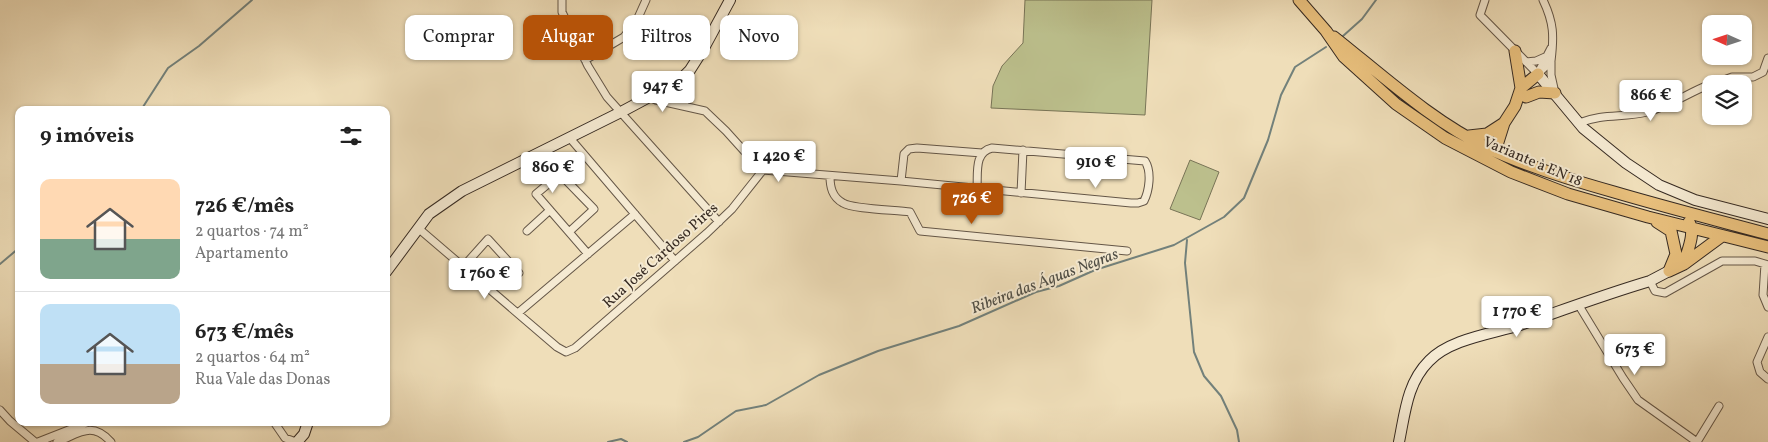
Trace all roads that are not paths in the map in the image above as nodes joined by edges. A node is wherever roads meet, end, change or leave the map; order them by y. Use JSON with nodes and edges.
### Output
{"nodes":[{"id":1,"x":562,"y":0,"type":"edge"},
{"id":2,"x":646,"y":0,"type":"edge"},
{"id":3,"x":730,"y":0,"type":"edge"},
{"id":4,"x":1299,"y":0,"type":"edge"},
{"id":5,"x":1485,"y":0,"type":"edge"},
{"id":6,"x":1543,"y":0,"type":"edge"},
{"id":7,"x":563,"y":15,"type":"edge"},
{"id":8,"x":1326,"y":31,"type":"junction"},
{"id":9,"x":613,"y":43,"type":"edge"},
{"id":10,"x":1515,"y":50,"type":"junction"},
{"id":11,"x":1768,"y":58,"type":"edge"},
{"id":12,"x":1548,"y":59,"type":"junction"},
{"id":13,"x":585,"y":60,"type":"edge"},
{"id":14,"x":1526,"y":62,"type":"junction"},
{"id":15,"x":1538,"y":74,"type":"junction"},
{"id":16,"x":1752,"y":77,"type":"edge"},
{"id":17,"x":679,"y":81,"type":"junction"},
{"id":18,"x":1702,"y":88,"type":"edge"},
{"id":19,"x":1524,"y":92,"type":"junction"},
{"id":20,"x":1555,"y":93,"type":"junction"},
{"id":21,"x":649,"y":97,"type":"junction"},
{"id":22,"x":686,"y":106,"type":"junction"},
{"id":23,"x":621,"y":112,"type":"junction"},
{"id":24,"x":1504,"y":123,"type":"junction"},
{"id":25,"x":1579,"y":123,"type":"junction"},
{"id":26,"x":1487,"y":134,"type":"junction"},
{"id":27,"x":1469,"y":136,"type":"junction"},
{"id":28,"x":1501,"y":136,"type":"junction"},
{"id":29,"x":569,"y":137,"type":"junction"},
{"id":30,"x":1487,"y":147,"type":"junction"},
{"id":31,"x":1024,"y":150,"type":"junction"},
{"id":32,"x":1468,"y":150,"type":"junction"},
{"id":33,"x":982,"y":153,"type":"junction"},
{"id":34,"x":1510,"y":157,"type":"junction"},
{"id":35,"x":1489,"y":161,"type":"junction"},
{"id":36,"x":763,"y":170,"type":"junction"},
{"id":37,"x":830,"y":176,"type":"junction"},
{"id":38,"x":901,"y":181,"type":"junction"},
{"id":39,"x":977,"y":188,"type":"junction"},
{"id":40,"x":1020,"y":192,"type":"junction"},
{"id":41,"x":550,"y":210,"type":"junction"},
{"id":42,"x":1677,"y":210,"type":"junction"},
{"id":43,"x":635,"y":214,"type":"junction"},
{"id":44,"x":1648,"y":217,"type":"junction"},
{"id":45,"x":1768,"y":219,"type":"edge"},
{"id":46,"x":1720,"y":221,"type":"junction"},
{"id":47,"x":718,"y":222,"type":"junction"},
{"id":48,"x":1692,"y":227,"type":"junction"},
{"id":49,"x":418,"y":228,"type":"junction"},
{"id":50,"x":527,"y":231,"type":"dead end"},
{"id":51,"x":569,"y":232,"type":"junction"},
{"id":52,"x":1768,"y":234,"type":"edge"},
{"id":53,"x":1722,"y":236,"type":"junction"},
{"id":54,"x":1768,"y":246,"type":"edge"},
{"id":55,"x":1127,"y":250,"type":"dead end"},
{"id":56,"x":588,"y":254,"type":"junction"},
{"id":57,"x":1676,"y":254,"type":"junction"},
{"id":58,"x":675,"y":261,"type":"junction"},
{"id":59,"x":1684,"y":264,"type":"junction"},
{"id":60,"x":1766,"y":264,"type":"edge"},
{"id":61,"x":390,"y":266,"type":"edge"},
{"id":62,"x":463,"y":267,"type":"junction"},
{"id":63,"x":1669,"y":271,"type":"junction"},
{"id":64,"x":519,"y":273,"type":"dead end"},
{"id":65,"x":1650,"y":281,"type":"junction"},
{"id":66,"x":1578,"y":304,"type":"junction"},
{"id":67,"x":1768,"y":307,"type":"edge"},
{"id":68,"x":518,"y":313,"type":"junction"},
{"id":69,"x":1768,"y":337,"type":"edge"},
{"id":70,"x":1768,"y":379,"type":"edge"},
{"id":71,"x":1719,"y":406,"type":"dead end"},
{"id":72,"x":0,"y":410,"type":"edge"},
{"id":73,"x":15,"y":425,"type":"edge"},
{"id":74,"x":16,"y":426,"type":"edge"},
{"id":75,"x":78,"y":426,"type":"edge"},
{"id":76,"x":277,"y":426,"type":"edge"},
{"id":77,"x":307,"y":426,"type":"edge"},
{"id":78,"x":36,"y":442,"type":"edge"},
{"id":79,"x":57,"y":442,"type":"edge"},
{"id":80,"x":111,"y":442,"type":"edge"},
{"id":81,"x":296,"y":442,"type":"edge"},
{"id":82,"x":1399,"y":442,"type":"edge"},
{"id":83,"x":1697,"y":442,"type":"edge"}],
"edges":[{"from":1,"to":7,"type":"street"},
{"from":2,"to":9,"type":"street"},
{"from":3,"to":17,"type":"street"},
{"from":4,"to":8,"type":"main road","name":"Variante à EN 18"},
{"from":5,"to":10,"type":"street"},
{"from":6,"to":12,"type":"street"},
{"from":8,"to":27,"type":"main road","name":"Variante à EN 18"},
{"from":8,"to":32,"type":"main road","name":"Variante à EN 18"},
{"from":10,"to":14,"type":"street"},
{"from":10,"to":19,"type":"main road"},
{"from":11,"to":16,"type":"street"},
{"from":12,"to":14,"type":"street"},
{"from":12,"to":15,"type":"street"},
{"from":12,"to":20,"type":"street"},
{"from":13,"to":23,"type":"street"},
{"from":14,"to":15,"type":"street"},
{"from":15,"to":19,"type":"main road"},
{"from":15,"to":20,"type":"street"},
{"from":17,"to":21,"type":"street"},
{"from":17,"to":22,"type":"street"},
{"from":18,"to":25,"type":"street"},
{"from":19,"to":20,"type":"main road"},
{"from":19,"to":24,"type":"main road"},
{"from":20,"to":25,"type":"street"},
{"from":21,"to":22,"type":"street"},
{"from":21,"to":23,"type":"street"},
{"from":22,"to":36,"type":"street"},
{"from":23,"to":29,"type":"street"},
{"from":23,"to":47,"type":"street"},
{"from":24,"to":26,"type":"main road"},
{"from":24,"to":28,"type":"main road"},
{"from":25,"to":45,"type":"street"},
{"from":26,"to":27,"type":"main road"},
{"from":26,"to":30,"type":"main road"},
{"from":27,"to":30,"type":"main road","name":"Variante à EN 18"},
{"from":28,"to":30,"type":"main road"},
{"from":28,"to":34,"type":"main road"},
{"from":29,"to":43,"type":"street"},
{"from":29,"to":49,"type":"street"},
{"from":30,"to":32,"type":"main road"},
{"from":30,"to":34,"type":"main road","name":"Variante à EN 18"},
{"from":30,"to":35,"type":"main road"},
{"from":31,"to":33,"type":"street"},
{"from":31,"to":40,"type":"street"},
{"from":31,"to":40,"type":"street"},
{"from":32,"to":35,"type":"main road","name":"Variante à EN 18"},
{"from":33,"to":38,"type":"street"},
{"from":33,"to":39,"type":"street"},
{"from":34,"to":42,"type":"main road","name":"Variante à EN 18"},
{"from":35,"to":44,"type":"main road","name":"Variante à EN 18"},
{"from":36,"to":37,"type":"street"},
{"from":36,"to":47,"type":"street","name":"Rua José Cardoso Pires"},
{"from":37,"to":38,"type":"street"},
{"from":37,"to":55,"type":"street"},
{"from":38,"to":39,"type":"street"},
{"from":39,"to":40,"type":"street"},
{"from":41,"to":50,"type":"street"},
{"from":41,"to":51,"type":"street"},
{"from":41,"to":51,"type":"street"},
{"from":42,"to":46,"type":"main road","name":"Variante à EN 18"},
{"from":42,"to":48,"type":"main road"},
{"from":43,"to":56,"type":"street"},
{"from":43,"to":58,"type":"street"},
{"from":44,"to":48,"type":"main road","name":"Variante à EN 18"},
{"from":44,"to":57,"type":"main road"},
{"from":46,"to":48,"type":"main road"},
{"from":46,"to":52,"type":"main road","name":"Variante à EN 18"},
{"from":47,"to":58,"type":"street","name":"Rua José Cardoso Pires"},
{"from":48,"to":53,"type":"main road","name":"Variante à EN 18"},
{"from":48,"to":57,"type":"main road"},
{"from":48,"to":59,"type":"main road"},
{"from":49,"to":61,"type":"street"},
{"from":49,"to":62,"type":"street"},
{"from":51,"to":56,"type":"street"},
{"from":53,"to":54,"type":"main road","name":"Variante à EN 18"},
{"from":53,"to":59,"type":"main road"},
{"from":56,"to":68,"type":"street"},
{"from":57,"to":63,"type":"main road"},
{"from":58,"to":68,"type":"street","name":"Rua José Cardoso Pires"},
{"from":59,"to":63,"type":"main road"},
{"from":60,"to":65,"type":"street"},
{"from":60,"to":67,"type":"street"},
{"from":62,"to":64,"type":"street"},
{"from":62,"to":68,"type":"street"},
{"from":63,"to":65,"type":"street"},
{"from":65,"to":66,"type":"street"},
{"from":66,"to":82,"type":"street"},
{"from":66,"to":83,"type":"street"},
{"from":69,"to":70,"type":"street"},
{"from":71,"to":83,"type":"street"},
{"from":72,"to":73,"type":"street"},
{"from":74,"to":78,"type":"street"},
{"from":75,"to":78,"type":"street"},
{"from":76,"to":81,"type":"street"},
{"from":77,"to":81,"type":"street"},
{"from":79,"to":80,"type":"street"}]}
